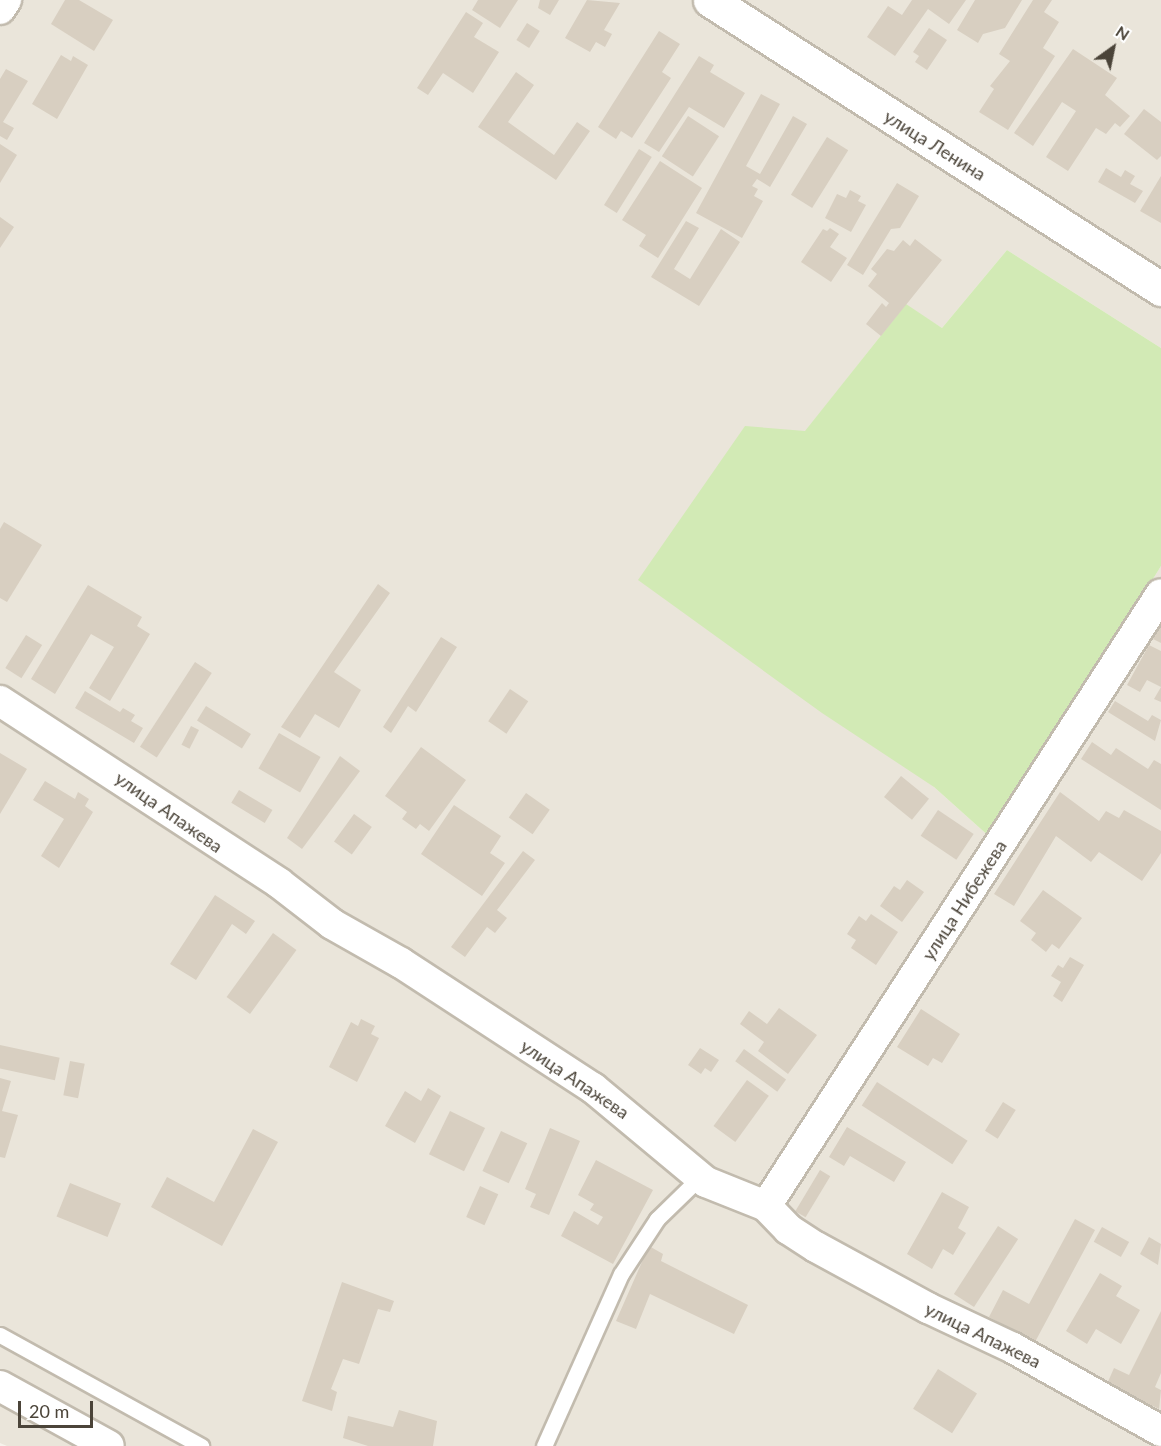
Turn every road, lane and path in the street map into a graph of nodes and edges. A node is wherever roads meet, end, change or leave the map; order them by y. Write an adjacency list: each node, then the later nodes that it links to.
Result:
1 (6, 0): 3 (street)
2 (710, 0): 4 (street, улица Ленина)
3 (0, 9)
4 (1161, 289)
5 (1161, 594): 8 (street, улица Нибежева)
6 (0, 701): 7 (street, улица Апажева)
7 (699, 1178): 8 (street, улица Апажева); 14 (lane)
8 (766, 1206): 11 (street, улица Апажева)
9 (0, 1335): 13 (lane)
10 (0, 1386): 12 (street)
11 (1161, 1431)
12 (109, 1446)
13 (201, 1446)
14 (544, 1446)

